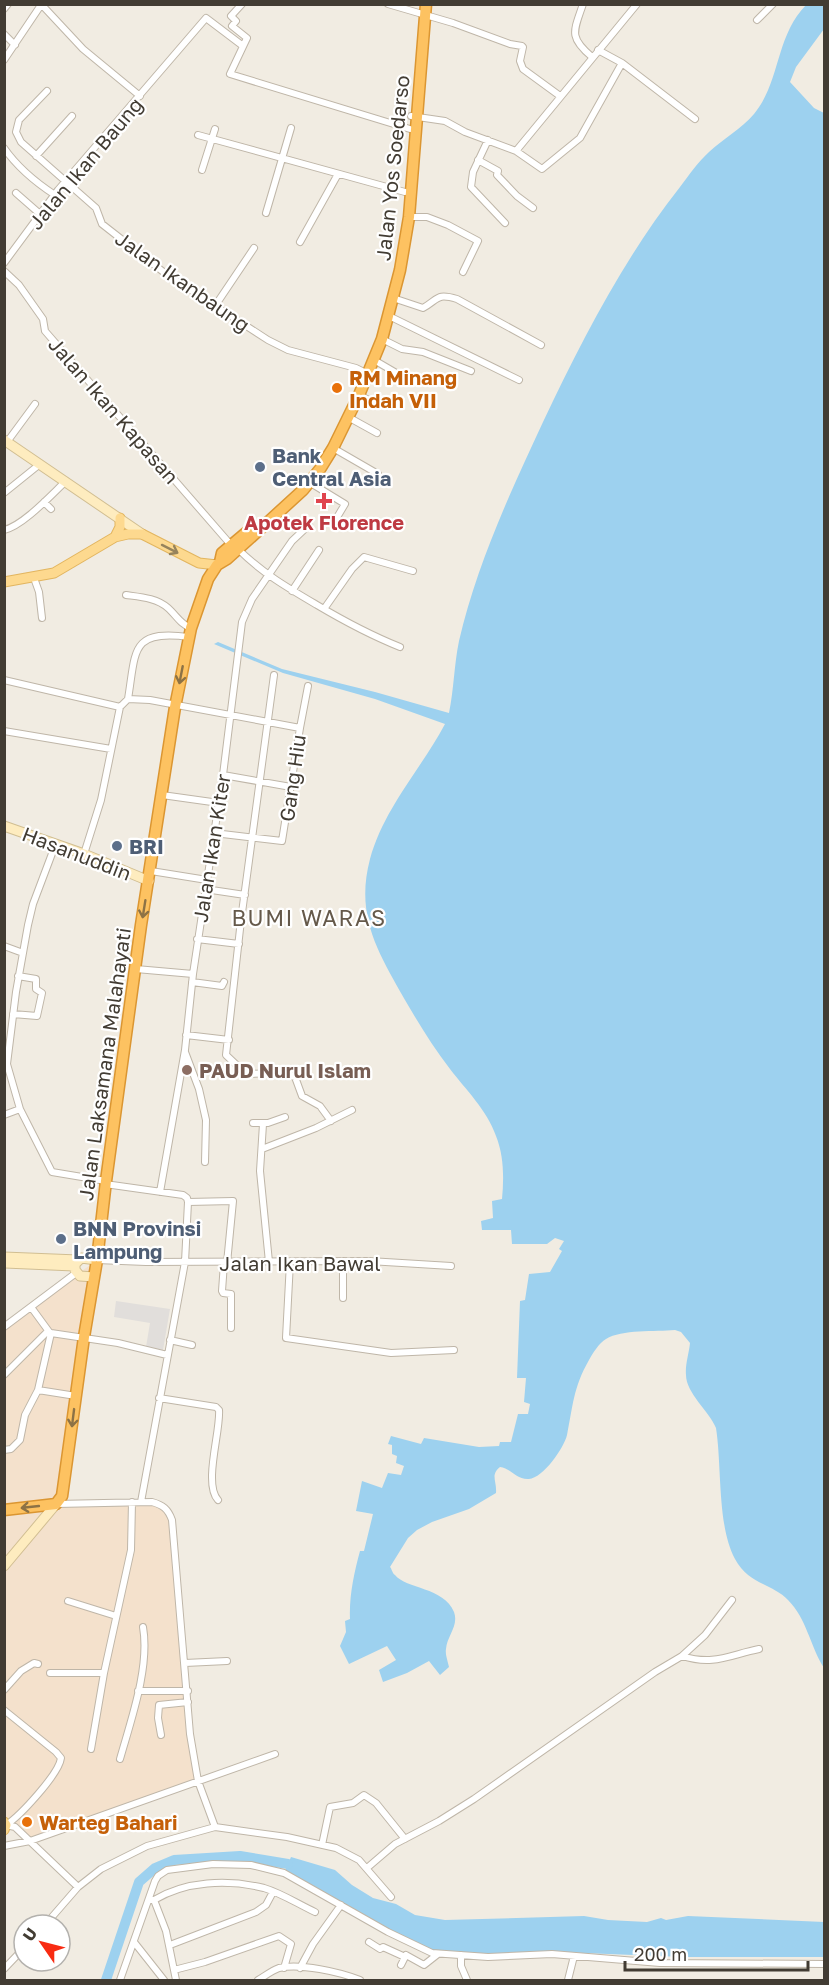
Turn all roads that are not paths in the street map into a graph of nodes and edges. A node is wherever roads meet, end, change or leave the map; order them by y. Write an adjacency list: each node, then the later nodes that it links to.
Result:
1 (8, 4): 8 (street)
2 (242, 4): 13 (street)
3 (387, 4): 9 (street)
4 (583, 4): 15 (street)
5 (637, 4): 14 (street)
6 (773, 4): 10 (street)
7 (41, 5): 12 (street); 19 (street)
8 (4, 9)
9 (422, 10): 20 (street); 22 (highway, Jalan Yos Soedarso)
10 (757, 20)
11 (4, 34): 12 (street)
12 (15, 45): 16 (street)
13 (243, 46): 19 (street, Jalan Ikan Baung); 26 (street)
14 (598, 50): 15 (street); 17 (street)
15 (592, 57): 20 (street)
16 (4, 60)
17 (622, 63): 23 (street); 31 (street)
18 (47, 91): 32 (street, Jalan Ikanbaung)
19 (140, 96): 38 (street, Jalan Ikan Baung)
20 (560, 96): 31 (street)
21 (72, 116): 32 (street)
22 (413, 116): 26 (highway, Jalan Yos Soedarso); 29 (street); 37 (highway, Jalan Yos Soedarso)
23 (695, 118)
24 (291, 128): 33 (street)
25 (215, 129): 28 (street)
26 (410, 129): 37 (highway, Jalan Yos Soedarso)
27 (198, 135): 28 (street)
28 (213, 139): 33 (street); 35 (street)
29 (488, 140): 31 (street); 34 (street)
30 (4, 148): 41 (street)
31 (516, 151)
32 (36, 156): 38 (street, Jalan Ikanbaung)
33 (282, 157): 36 (street); 43 (street)
34 (478, 160): 42 (street); 46 (street)
35 (202, 170)
36 (338, 174): 39 (street); 47 (street)
37 (409, 177): 39 (highway, Jalan Yos Soedarso); 45 (highway, Jalan Yos Soedarso)
38 (67, 181): 41 (street, Jalan Ikan Baung); 53 (street, Jalan Ikanbaung)
39 (405, 192): 59 (highway, Jalan Yos Soedarso)
40 (16, 193): 44 (street)
41 (55, 195): 44 (street, Jalan Ikan Baung)
42 (533, 208)
43 (266, 213)
44 (40, 214): 49 (street, Jalan Ikan Baung)
45 (409, 218): 51 (street); 52 (highway, Jalan Yos Soedarso)
46 (505, 223)
47 (300, 242)
48 (254, 248): 53 (street)
49 (4, 263)
50 (4, 271): 82 (street, Jalan Ikan Kapasan)
51 (463, 272)
52 (393, 298): 54 (highway, Jalan Yos Soedarso); 56 (street)
53 (215, 306): 59 (street, Jalan Ikanbaung)
54 (389, 316): 55 (highway, Jalan Yos Soedarso); 61 (street)
55 (382, 339): 57 (highway, Jalan Yos Soedarso); 58 (street)
56 (541, 345)
57 (374, 360): 59 (highway, Jalan Yos Soedarso); 60 (street)
58 (471, 371)
59 (366, 373): 62 (highway, Jalan Yos Soedarso); 82 (highway, Jalan Yos Soedarso)
60 (398, 374)
61 (519, 380)
62 (358, 395): 64 (street); 65 (highway, Jalan Yos Soedarso)
63 (35, 404): 67 (street)
64 (377, 404)
65 (348, 417): 66 (street); 68 (highway, Jalan Yos Soedarso)
66 (377, 433)
67 (6, 441): 69 (street)
68 (333, 448): 70 (street); 72 (highway, Jalan Yos Soedarso)
69 (40, 463): 71 (street); 73 (street)
70 (378, 474)
71 (66, 481): 74 (street); 76 (street)
72 (309, 482): 77 (street); 82 (highway, Jalan Yos Soedarso)
73 (4, 493)
74 (44, 502): 75 (street); 79 (street)
75 (51, 510)
76 (120, 518): 80 (street); 81 (main road)
77 (333, 524)
78 (309, 525): 87 (street, Jalan Ikan Kiter)
79 (4, 530)
80 (142, 534): 81 (main road); 84 (main road, one-way to 84)
81 (115, 537): 88 (main road)
82 (235, 547): 85 (highway, Jalan Yos Soedarso); 87 (street, Jalan Ikan Kapasan)
83 (319, 550): 91 (street)
84 (199, 563): 85 (main road); 89 (main road)
85 (218, 564): 89 (highway, Jalan Yos Soedarso)
86 (413, 571): 93 (street)
87 (269, 577): 91 (street, Jalan Ikan Kapasan); 103 (street, Jalan Ikan Kiter)
88 (34, 578): 90 (main road); 94 (street)
89 (208, 579): 95 (highway, Jalan Laksamana Malahayati)
90 (4, 582)
91 (292, 591): 93 (street, Jalan Ikan Kapasan)
92 (126, 595): 95 (street)
93 (324, 609): 96 (street, Jalan Ikan Kapasan)
94 (42, 618)
95 (190, 633): 100 (street); 101 (highway, Jalan Laksamana Malahayati, one-way to 101)
96 (400, 647)
97 (274, 675): 104 (street)
98 (4, 680): 102 (street)
99 (308, 686): 105 (street, Gang Hiu)
100 (128, 699): 101 (street); 102 (street)
101 (176, 704): 103 (street); 111 (highway, Jalan Laksamana Malahayati)
102 (120, 706): 107 (street)
103 (231, 714): 104 (street); 108 (street, Jalan Ikan Kiter)
104 (268, 723): 105 (street); 109 (street)
105 (300, 728): 110 (street, Gang Hiu)
106 (4, 730): 107 (street)
107 (111, 749): 117 (street)
108 (223, 775): 109 (street); 112 (street, Jalan Ikan Kiter)
109 (260, 781): 110 (street); 115 (street)
110 (291, 787): 115 (street, Gang Hiu)
111 (162, 795): 112 (street); 118 (highway, Jalan Laksamana Malahayati)
112 (219, 803): 114 (street, Jalan Ikan Kiter)
113 (4, 826): 116 (street, Hasanuddin)
114 (214, 833): 115 (street); 119 (street, Jalan Ikan Kiter)
115 (253, 838): 121 (street)
116 (56, 843): 117 (street, Hasanuddin); 125 (street)
117 (84, 854): 118 (street, Hasanuddin)
118 (150, 876): 119 (street); 126 (highway, Jalan Laksamana Malahayati, one-way to 126)
119 (207, 880): 120 (street, Jalan Ikan Kiter)
120 (205, 888): 121 (street); 122 (street, Jalan Ikan Kiter)
121 (245, 894): 123 (street)
122 (198, 939): 123 (street); 128 (street, Jalan Ikan Kiter)
123 (239, 944): 133 (street)
124 (4, 946): 125 (street)
125 (23, 952): 127 (street)
126 (136, 969): 128 (street); 145 (highway, Jalan Laksamana Malahayati)
127 (18, 976): 130 (street); 130 (street)
128 (192, 978): 129 (street); 132 (street, Jalan Ikan Kiter)
129 (224, 982)
130 (13, 1014): 131 (street)
131 (8, 1033): 135 (street)
132 (186, 1035): 133 (street); 134 (street, Jalan Ikan Kiter)
133 (229, 1040): 140 (street)
134 (185, 1050): 144 (street); 146 (street, Jalan Ikan Kiter)
135 (6, 1070): 136 (street)
136 (20, 1109): 138 (street); 145 (street)
137 (352, 1110): 140 (street)
138 (4, 1115)
139 (285, 1117): 142 (street)
140 (331, 1121): 143 (street)
141 (253, 1123): 142 (street)
142 (263, 1124): 143 (street)
143 (262, 1149): 151 (street)
144 (205, 1162)
145 (106, 1182): 146 (street); 149 (highway, Jalan Laksamana Malahayati)
146 (160, 1192): 147 (street)
147 (188, 1202): 150 (street); 155 (street)
148 (4, 1257): 156 (street, Jalan Ikan Bawal)
149 (97, 1260): 150 (street, Jalan Ikan Bawal); 156 (street, Jalan Ikan Bawal); 158 (highway, Jalan Laksamana Malahayati)
150 (185, 1262): 155 (street, Jalan Ikan Bawal); 165 (street)
151 (269, 1262): 152 (street, Jalan Ikan Bawal); 155 (street, Jalan Ikan Bawal)
152 (290, 1262): 153 (street, Jalan Ikan Bawal); 167 (street)
153 (343, 1262): 157 (street, Jalan Ikan Bawal); 159 (street)
154 (4, 1263): 156 (street, Jalan Ikan Bawal)
155 (226, 1263): 162 (street)
156 (76, 1266): 158 (street, Jalan Ikan Bawal); 160 (street)
157 (450, 1266)
158 (94, 1277): 164 (highway, Jalan Laksamana Malahayati)
159 (343, 1298)
160 (31, 1307): 161 (street); 163 (street)
161 (4, 1327)
162 (231, 1328)
163 (50, 1332): 164 (street); 169 (street); 170 (street)
164 (84, 1337): 168 (street); 171 (highway, Jalan Laksamana Malahayati)
165 (170, 1340): 166 (street); 168 (street)
166 (192, 1345)
167 (454, 1350)
168 (167, 1355): 172 (street)
169 (4, 1375)
170 (38, 1390): 171 (street); 173 (street)
171 (76, 1396): 177 (highway, Jalan Laksamana Malahayati, one-way to 177)
172 (159, 1398): 174 (street); 176 (street)
173 (4, 1450)
174 (218, 1500)
175 (132, 1502): 176 (street); 177 (street); 182 (street)
176 (141, 1502): 187 (street)
177 (56, 1504): 178 (highway, one-way to 178); 179 (street)
178 (4, 1510)
179 (4, 1566)
180 (732, 1600): 185 (street)
181 (68, 1601): 182 (street)
182 (116, 1616): 190 (street)
183 (143, 1627): 193 (street)
184 (759, 1649): 185 (street)
185 (682, 1656): 203 (street)
186 (227, 1661): 187 (street)
187 (185, 1663): 192 (street)
188 (38, 1664): 191 (street)
189 (50, 1673): 190 (street)
190 (104, 1673): 197 (street)
191 (4, 1690)
192 (188, 1690): 193 (street); 194 (street)
193 (138, 1691): 199 (street)
194 (188, 1702): 196 (street); 200 (street)
195 (4, 1710): 201 (street)
196 (161, 1735)
197 (91, 1749)
198 (275, 1754): 200 (street)
199 (120, 1759)
200 (198, 1781): 202 (street); 204 (street)
201 (5, 1826): 204 (street)
202 (215, 1827): 205 (street); 208 (street)
203 (405, 1839): 205 (street); 207 (street)
204 (30, 1841): 206 (street); 208 (street)
205 (322, 1845): 207 (street)
206 (4, 1846)
207 (368, 1868): 210 (street)
208 (78, 1887): 214 (street)
209 (273, 1892): 211 (street); 213 (street); 218 (street)
210 (391, 1897)
211 (151, 1900): 212 (street); 215 (street); 218 (street)
212 (341, 1905): 217 (street); 226 (street)
213 (315, 1912)
214 (55, 1913)
215 (134, 1942): 228 (street); 229 (street)
216 (369, 1942): 221 (street)
217 (411, 1943): 219 (street); 221 (street)
218 (170, 1945): 227 (street)
219 (438, 1954): 220 (street); 221 (street)
220 (461, 1955): 222 (street); 233 (street)
221 (406, 1956): 224 (street)
222 (574, 1956): 223 (street); 234 (street)
223 (825, 1964)
224 (401, 1965)
225 (284, 1968): 226 (street); 227 (street); 231 (street)
226 (300, 1968): 232 (street)
227 (174, 1970): 230 (street)
228 (120, 1980)
229 (164, 1980)
230 (176, 1980)
231 (258, 1980)
232 (360, 1980)
233 (467, 1980)
234 (568, 1980)

